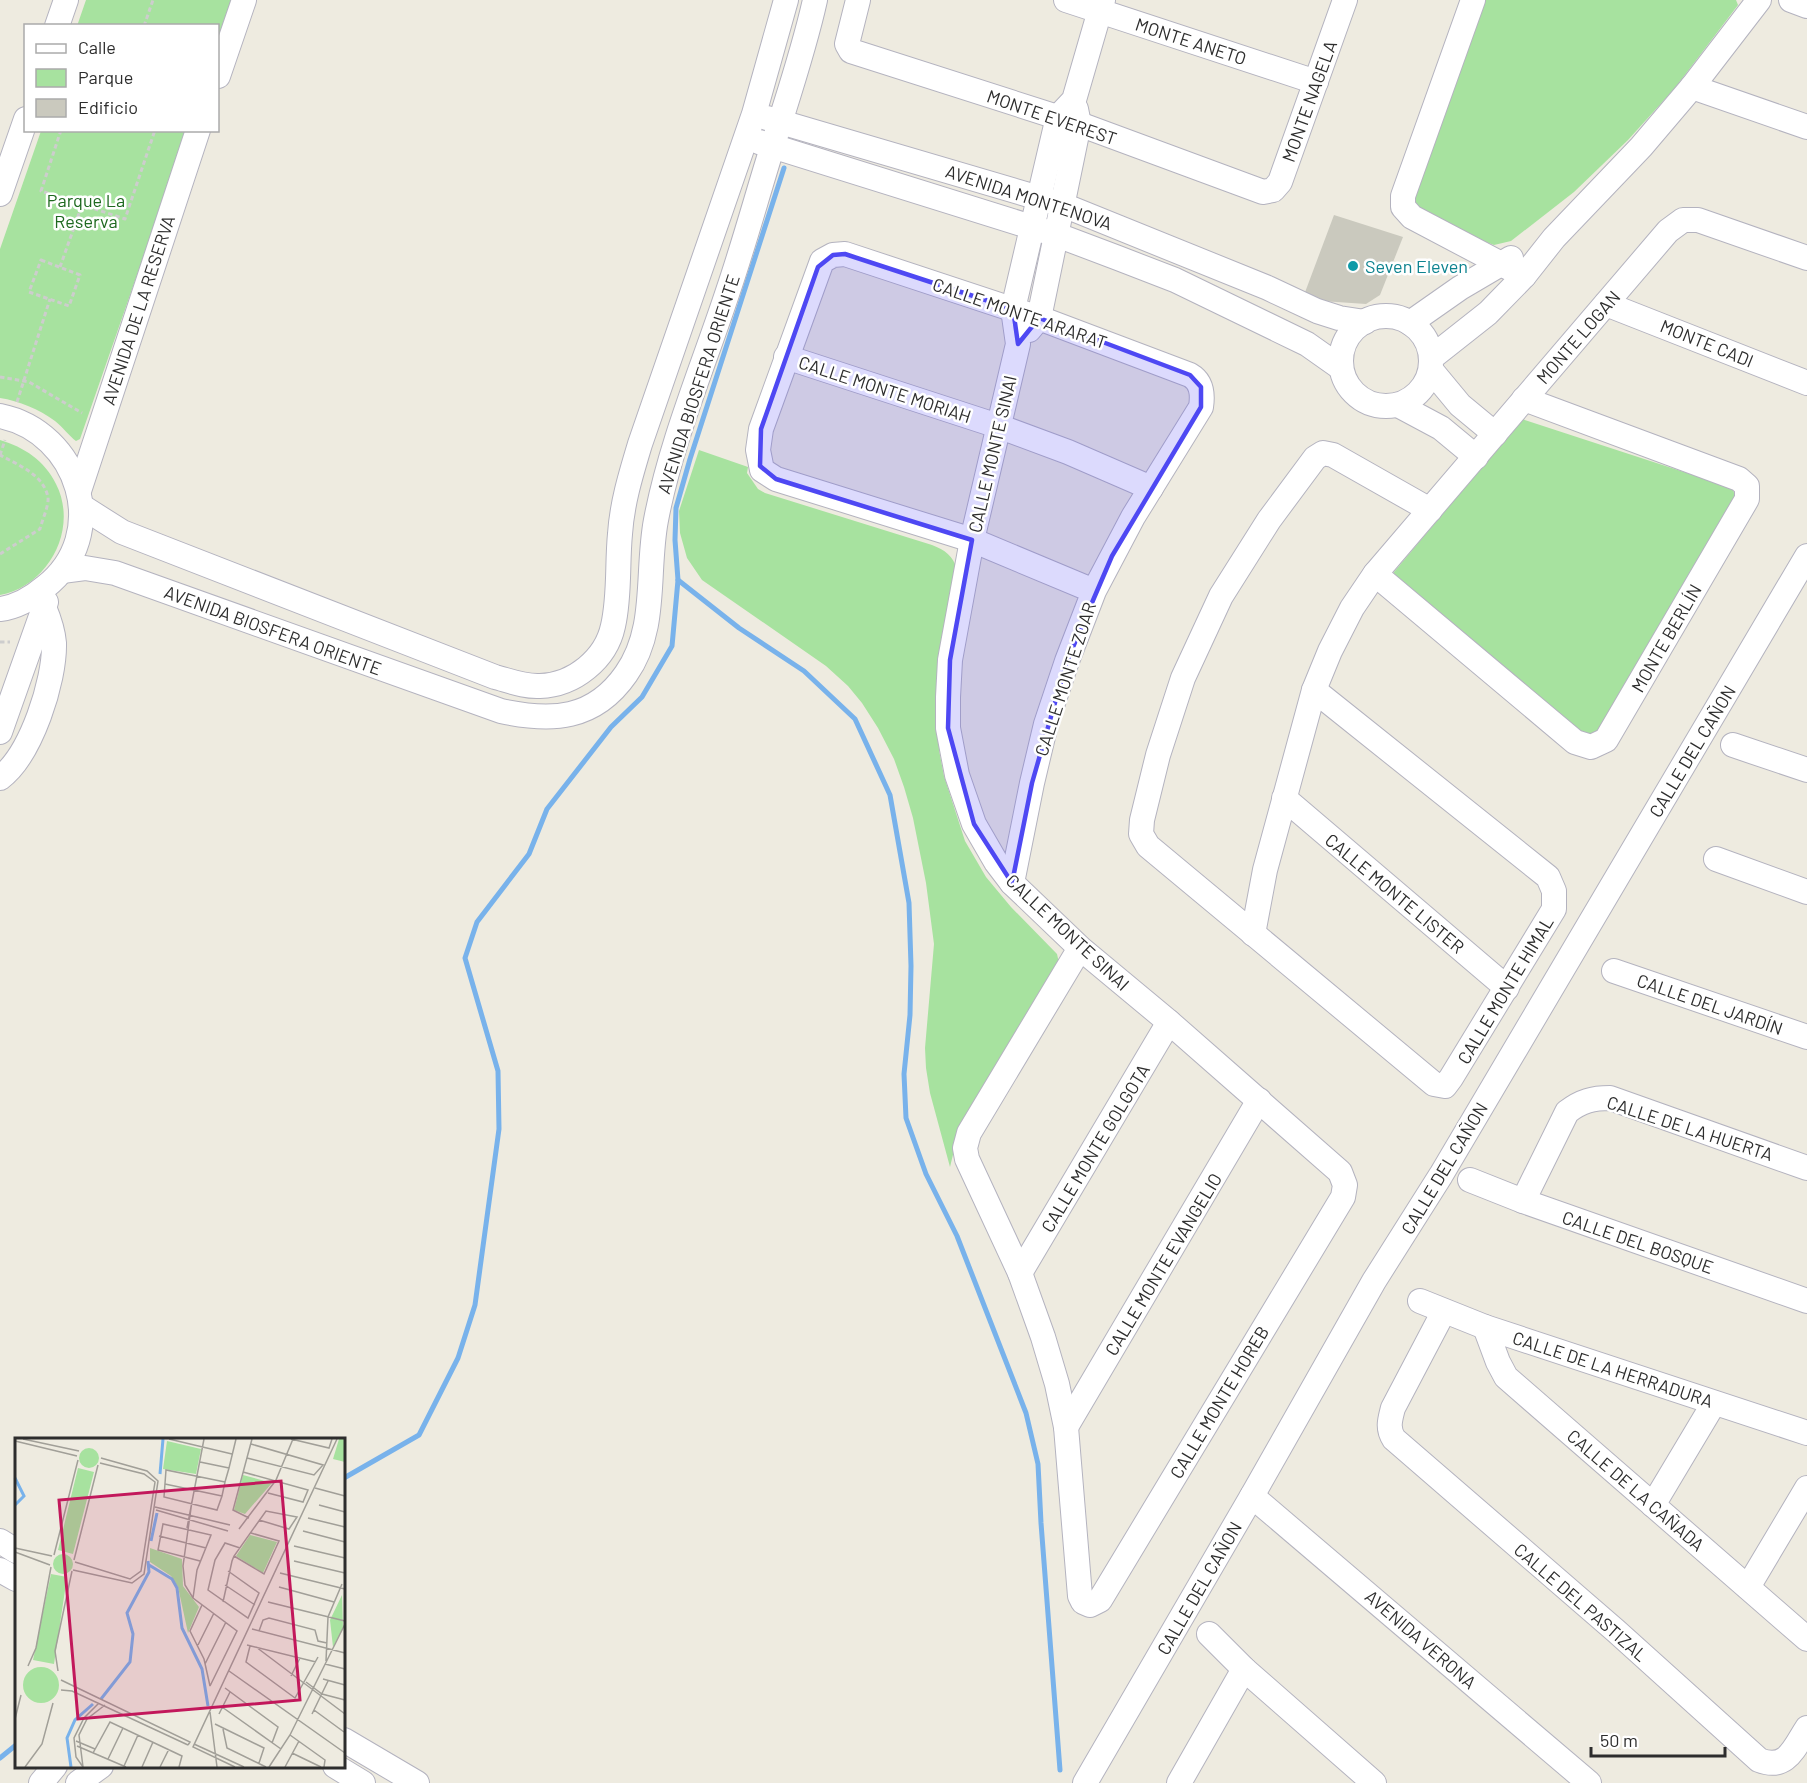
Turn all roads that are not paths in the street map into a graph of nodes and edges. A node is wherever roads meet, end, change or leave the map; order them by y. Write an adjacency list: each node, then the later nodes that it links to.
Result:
1 (66, 0): 13 (street)
2 (244, 0): 14 (street)
3 (786, 0): 17 (street, AVENIDA BIOSFERA ORIENTE)
4 (815, 0): 19 (street, AVENIDA BIOSFERA ORIENTE)
5 (858, 0): 18 (street, MONTE EVEREST)
6 (1066, 0): 11 (street, MONTE ANETO)
7 (1345, 0): 15 (street, MONTE NAGELA)
8 (1473, 0): 33 (street)
9 (1759, 0): 16 (street)
10 (1791, 0): 12 (street)
11 (1101, 5): 15 (street, MONTE ANETO); 18 (street)
12 (1807, 6)
13 (58, 24)
14 (219, 73)
15 (1316, 82): 25 (street, MONTE NAGELA)
16 (1692, 87): 21 (street); 31 (street)
17 (754, 114): 19 (street, AVENIDA MONTENOVA); 23 (street, AVENIDA BIOSFERA ORIENTE)
18 (1070, 114): 25 (street, MONTE EVEREST); 27 (street); 28 (street)
19 (780, 122): 24 (street, AVENIDA BIOSFERA ORIENTE); 27 (street, AVENIDA MONTENOVA)
20 (24, 125): 26 (street)
21 (1807, 128)
22 (197, 132): 53 (street, AVENIDA DE LA RESERVA)
23 (745, 137): 24 (street, AVENIDA MONTENOVA); 53 (street, AVENIDA BIOSFERA ORIENTE)
24 (772, 146): 29 (street, AVENIDA MONTENOVA); 58 (street, AVENIDA BIOSFERA ORIENTE)
25 (1263, 192)
26 (0, 194)
27 (1039, 198): 28 (street, AVENIDA MONTENOVA); 29 (street)
28 (1063, 205): 30 (street); 38 (street, AVENIDA MONTENOVA)
29 (1032, 227): 30 (street, AVENIDA MONTENOVA); 36 (street)
30 (1057, 235): 37 (street); 43 (street, AVENIDA MONTENOVA)
31 (1554, 238): 33 (street); 34 (street)
32 (1807, 258): 35 (street, MONTE LOGAN)
33 (1500, 262): 34 (street); 39 (street)
34 (1524, 276): 42 (street)
35 (1606, 304): 44 (street, MONTE CADI); 46 (street, MONTE LOGAN)
36 (1013, 309): 37 (street, CALLE MONTE ARARAT); 40 (street); 41 (street, CALLE MONTE ARARAT)
37 (1039, 318): 40 (street); 45 (street, CALLE MONTE ARARAT)
38 (1365, 322): 39 (street); 43 (street)
39 (1410, 323): 42 (street)
40 (1018, 344): 49 (street, CALLE MONTE SINAI)
41 (786, 357): 49 (street, CALLE MONTE MORIAH); 55 (street)
42 (1431, 364): 47 (street); 50 (street)
43 (1341, 368): 47 (street)
44 (1807, 383)
45 (1202, 393): 52 (street, CALLE MONTE ZOAR)
46 (1524, 399): 50 (street, MONTE LOGAN); 57 (street, MONTE BERLÍN)
47 (1398, 405): 51 (street)
48 (7, 417): 53 (street, AVENIDA DE LA RESERVA)
49 (998, 426): 52 (street, CALLE MONTE MORIAH); 55 (street, CALLE MONTE SINAI)
50 (1496, 434): 51 (street, MONTE LOGAN)
51 (1476, 457): 54 (street, MONTE LOGAN)
52 (1150, 488): 59 (street, CALLE MONTE ZOAR)
53 (80, 498): 58 (street, AVENIDA DE LA RESERVA)
54 (1430, 510): 57 (street, MONTE LOGAN); 71 (street)
55 (972, 540): 59 (street); 69 (street, CALLE MONTE SINAI)
56 (1807, 556): 91 (street, CALLE DEL CAÑON)
57 (1375, 574): 62 (street, MONTE LOGAN)
58 (58, 576): 60 (street, AVENIDA DE LA RESERVA); 61 (street, AVENIDA DE LA RESERVA)
59 (1094, 591): 69 (street, CALLE MONTE ZOAR)
60 (44, 607): 63 (street, AVENIDA DE LA RESERVA); 66 (street)
61 (0, 609)
62 (1314, 690): 67 (street, MONTE LOGAN); 74 (street, CALLE MONTE HIMAL)
63 (0, 732)
64 (1733, 745): 65 (street)
65 (1807, 770)
66 (0, 778)
67 (1284, 798): 71 (street, MONTE LOGAN); 74 (street, CALLE MONTE LISTER)
68 (1716, 859): 70 (street)
69 (1012, 884): 72 (street, CALLE MONTE SINAI)
70 (1807, 892)
71 (1253, 933): 74 (street, CALLE MONTE HIMAL)
72 (1080, 948): 75 (street, CALLE MONTE SINAI); 82 (street)
73 (1614, 971): 76 (street, CALLE DEL JARDÍN)
74 (1507, 988)
75 (1169, 1022): 77 (street, CALLE MONTE SINAI); 82 (street, CALLE MONTE GOLGOTA)
76 (1807, 1037)
77 (1260, 1100): 80 (street, CALLE MONTE SINAI); 88 (street, CALLE MONTE EVANGELIO)
78 (1807, 1168): 81 (street, CALLE DE LA HUERTA)
79 (1470, 1180): 81 (street, CALLE DEL BOSQUE)
80 (1345, 1191): 88 (street, CALLE MONTE HOREB)
81 (1522, 1201): 84 (street, CALLE DEL BOSQUE)
82 (1020, 1273): 88 (street)
83 (1420, 1301): 85 (street, CALLE DE LA HERRADURA)
84 (1807, 1301)
85 (1444, 1311): 86 (street, CALLE DE LA HERRADURA); 101 (street, CALLE DEL PASTIZAL)
86 (1485, 1327): 87 (street, CALLE DE LA HERRADURA); 92 (street, CALLE DE LA CAÑADA)
87 (1714, 1403): 89 (street, CALLE DE LA HERRADURA); 92 (street)
88 (1066, 1427)
89 (1807, 1433)
90 (1807, 1488): 97 (street)
91 (1252, 1496): 110 (street, CALLE DEL CAÑON); 113 (street, AVENIDA VERONA)
92 (1653, 1505): 97 (street, CALLE DE LA CAÑADA)
93 (0, 1541): 94 (street)
94 (15, 1550)
95 (0, 1569): 96 (street)
96 (15, 1578)
97 (1748, 1587): 99 (street, CALLE DE LA CAÑADA)
98 (1209, 1635): 100 (street)
99 (1807, 1639)
100 (1244, 1669): 111 (street); 112 (street)
101 (1807, 1728)
102 (345, 1741): 109 (street)
103 (54, 1768): 106 (street)
104 (100, 1768): 107 (street)
105 (337, 1768): 108 (street)
106 (42, 1783)
107 (78, 1783)
108 (363, 1783)
109 (417, 1783)
110 (1085, 1783)
111 (1179, 1783)
112 (1374, 1783)
113 (1589, 1783)

